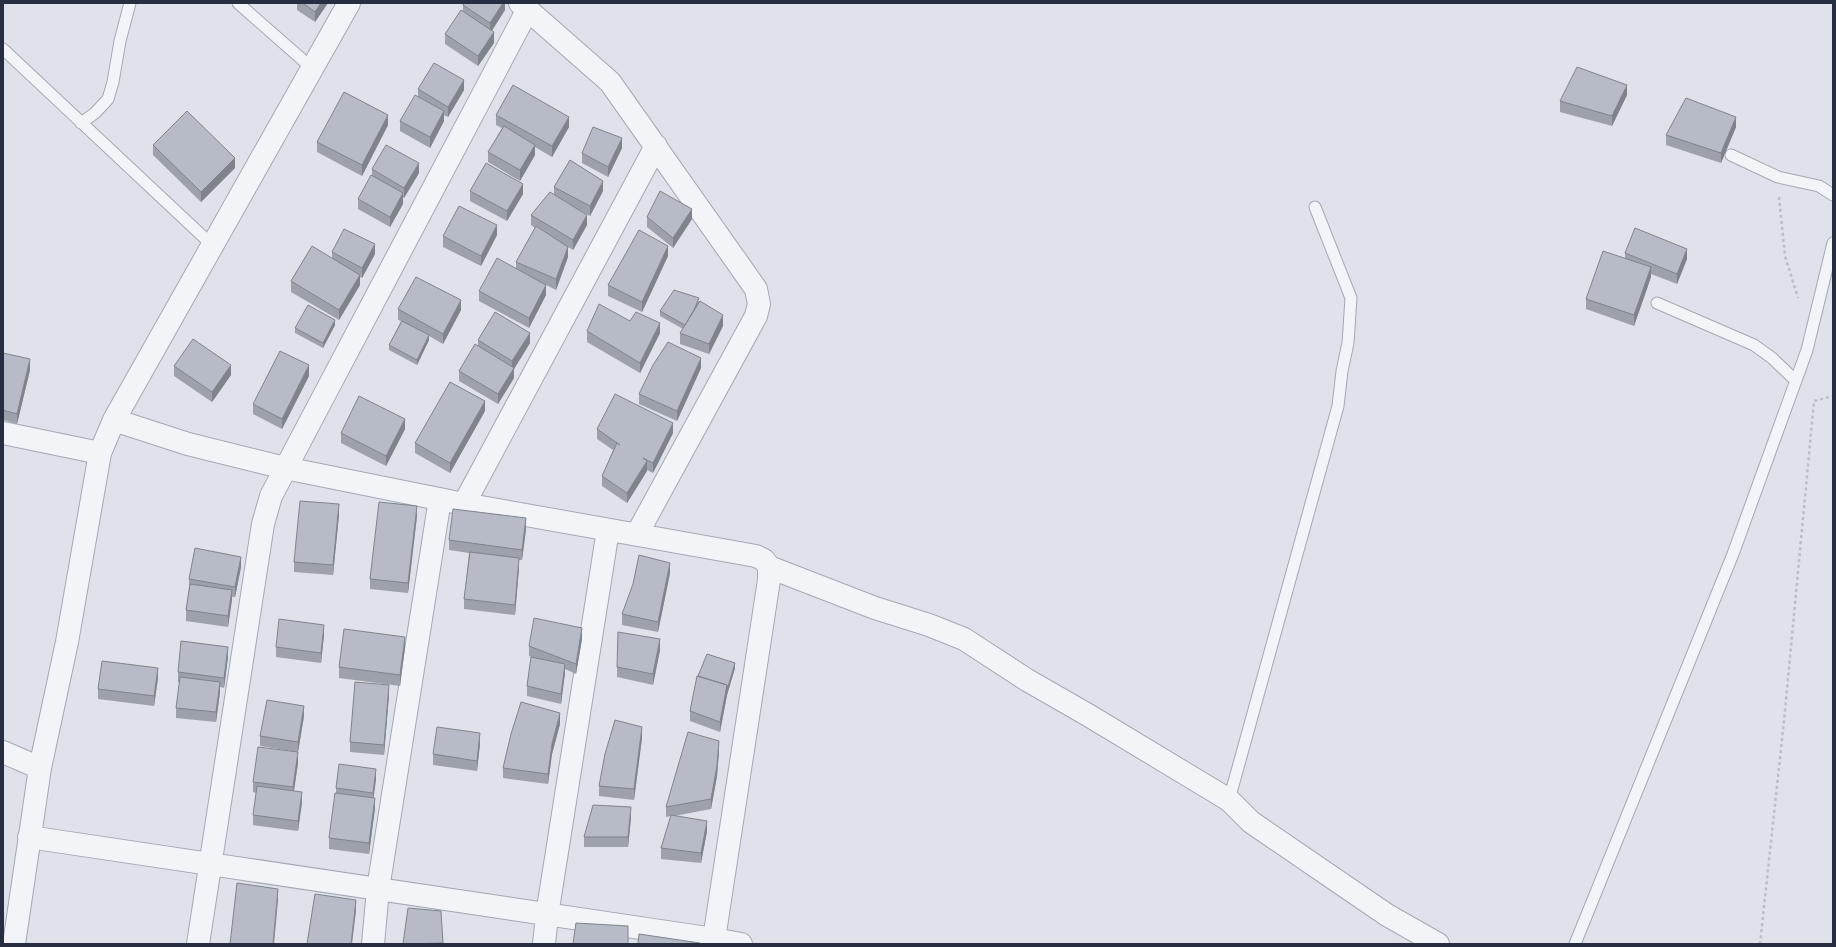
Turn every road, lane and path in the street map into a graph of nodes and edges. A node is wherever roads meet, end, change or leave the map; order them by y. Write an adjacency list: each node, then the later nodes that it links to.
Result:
1 (130, 3): 7 (lane)
2 (238, 3): 6 (lane)
3 (349, 3): 6 (street)
4 (524, 6): 8 (street); 24 (street)
5 (3, 49): 7 (lane)
6 (313, 69): 14 (street)
7 (81, 123): 14 (lane)
8 (656, 146): 26 (street); 28 (street)
9 (1731, 155): 10 (lane)
10 (1778, 177): 11 (lane); 15 (path)
11 (1833, 195)
12 (1315, 207): 32 (lane)
13 (1833, 243): 17 (lane)
14 (212, 245): 21 (street)
15 (1798, 299)
16 (1657, 304): 17 (lane)
17 (1796, 381): 44 (lane)
18 (1813, 394): 20 (path)
19 (1833, 396): 20 (path)
20 (1814, 401): 45 (path)
21 (114, 420): 23 (street); 24 (street)
22 (4, 439): 23 (street)
23 (100, 453): 31 (street)
24 (284, 468): 25 (street); 34 (street)
25 (440, 499): 26 (street); 35 (street)
26 (464, 504): 27 (street)
27 (608, 530): 28 (street); 36 (street)
28 (637, 534): 29 (street)
29 (769, 567): 32 (street); 38 (street)
30 (3, 752): 31 (street)
31 (40, 768): 33 (street)
32 (1229, 800): 43 (street)
33 (29, 837): 34 (street); 37 (street)
34 (209, 864): 35 (street); 39 (street)
35 (378, 889): 36 (street); 40 (street)
36 (547, 915): 38 (street); 41 (street)
37 (12, 929)
38 (714, 942): 42 (street)
39 (198, 944)
40 (373, 944)
41 (544, 944)
42 (741, 944)
43 (1438, 944)
44 (1575, 944)
45 (1760, 944)

